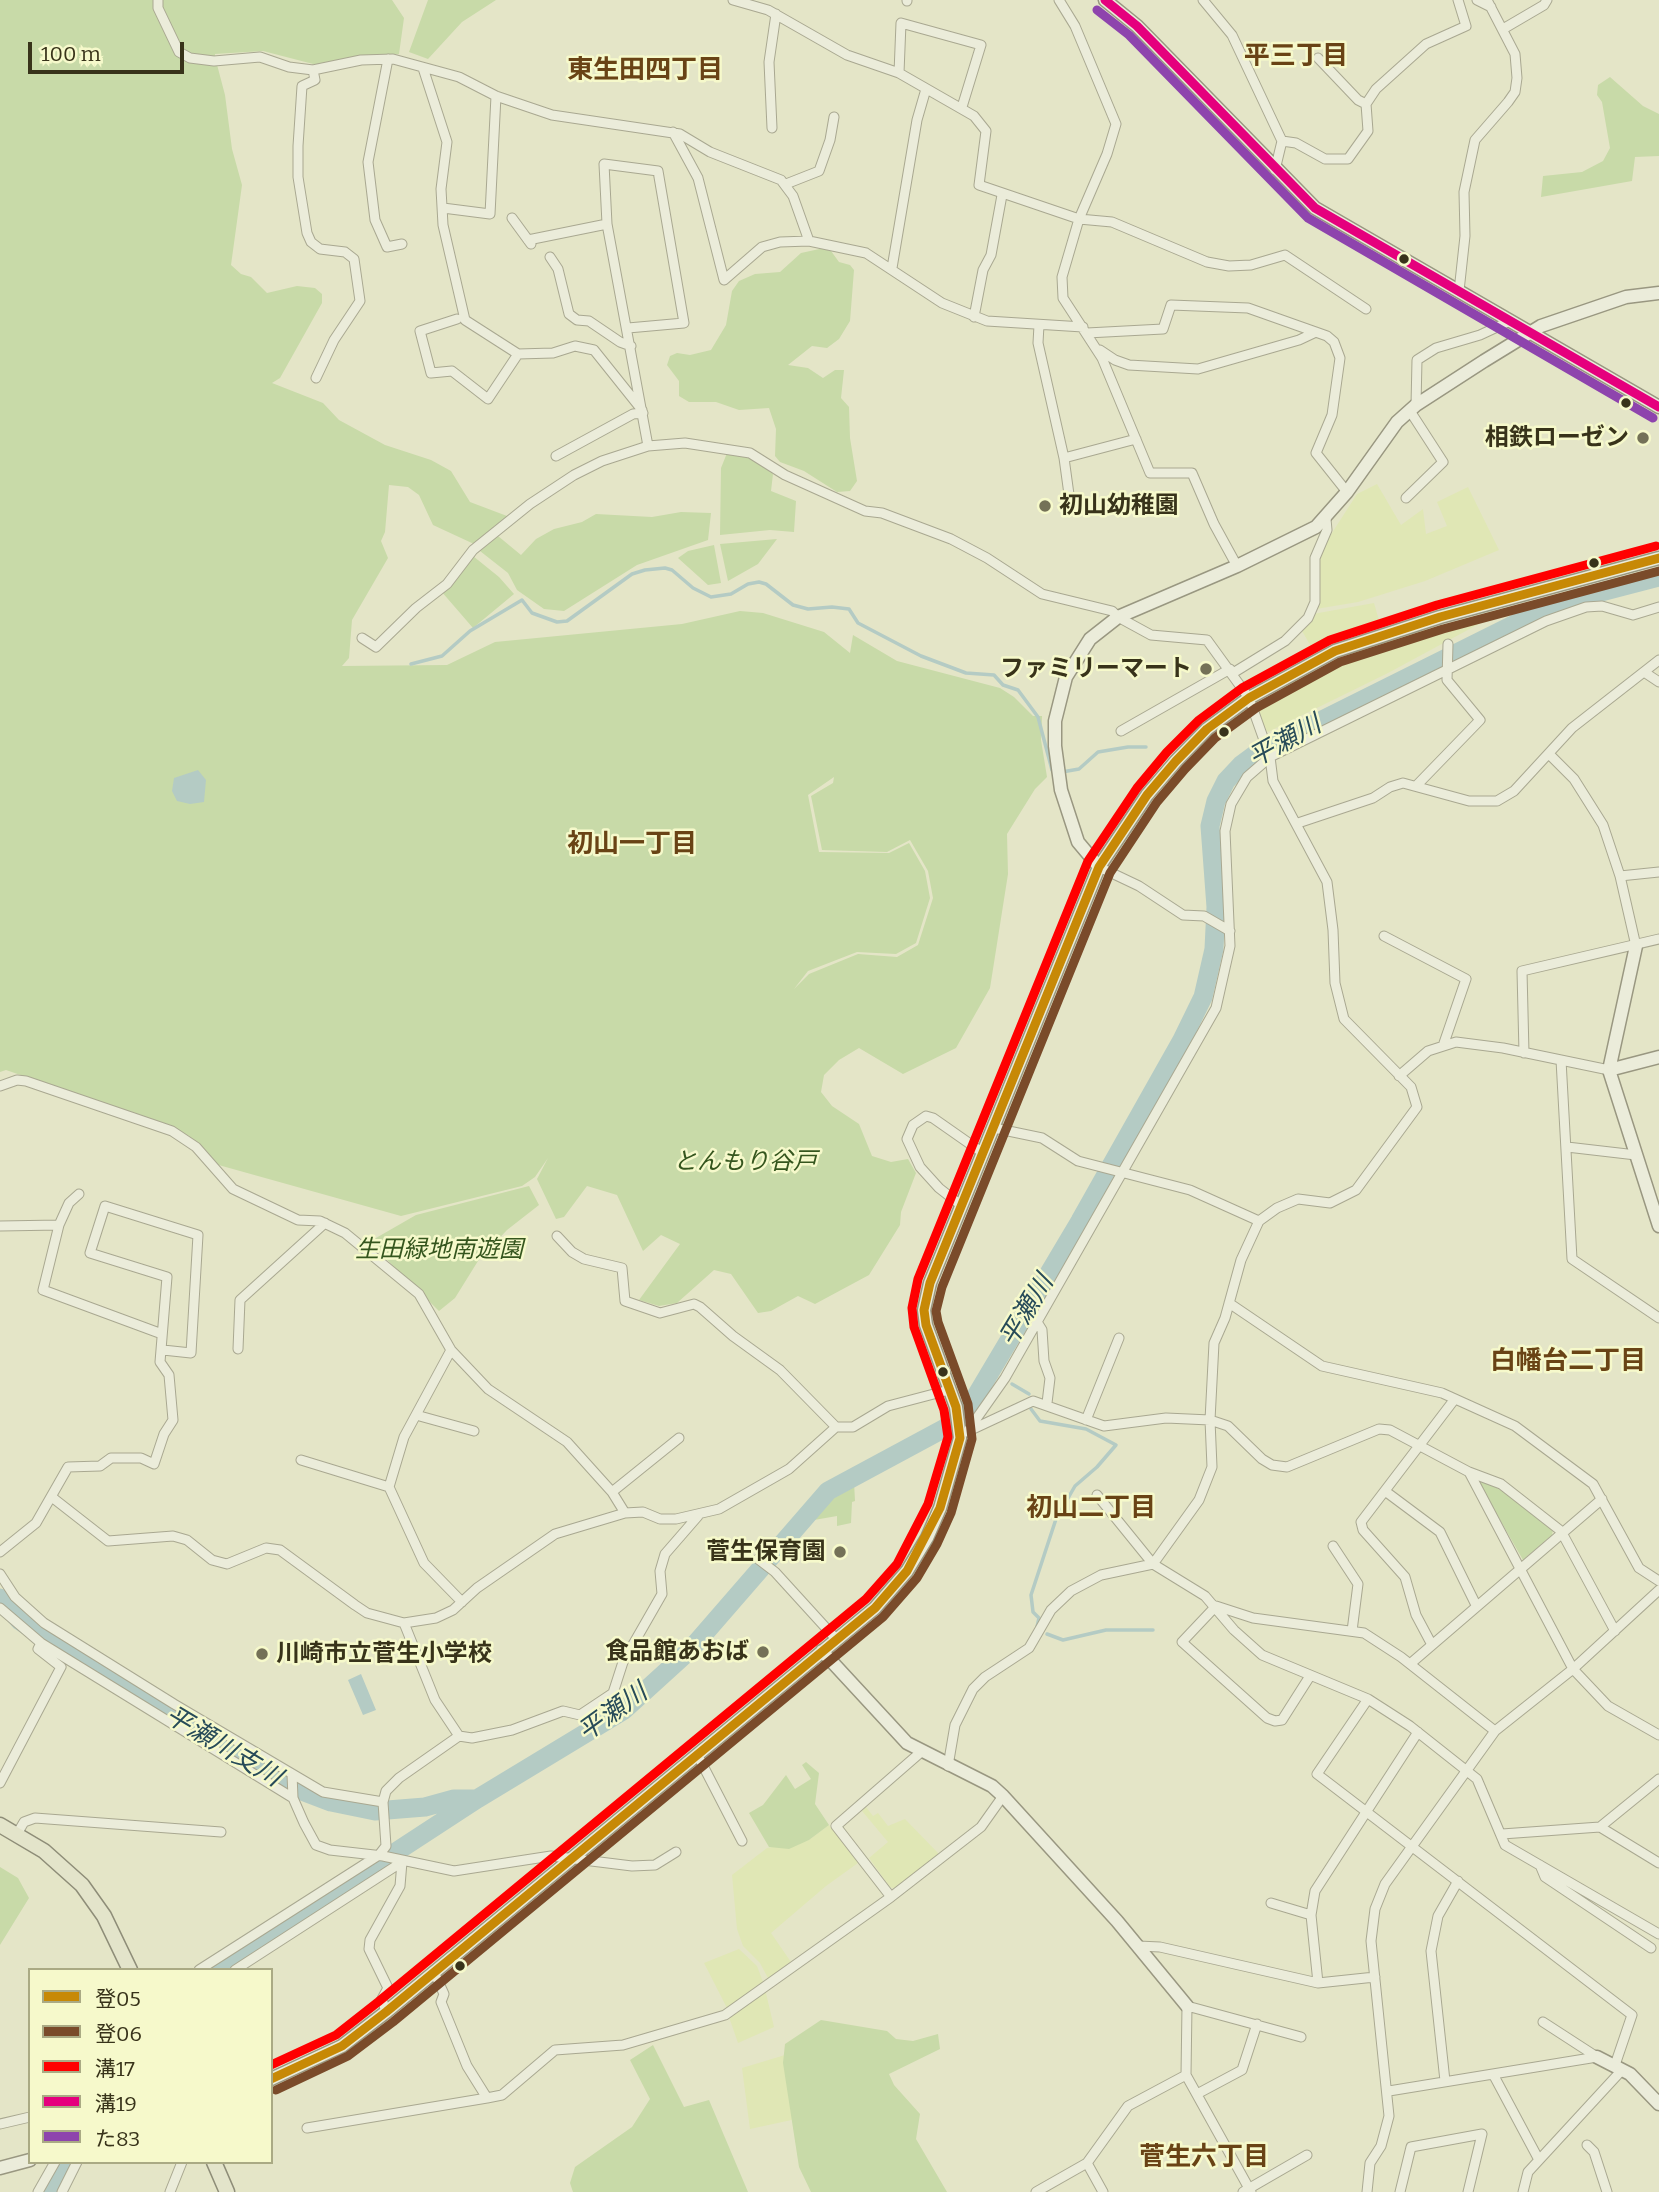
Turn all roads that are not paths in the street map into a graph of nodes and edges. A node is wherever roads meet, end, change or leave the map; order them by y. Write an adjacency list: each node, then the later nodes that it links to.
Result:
1 (158, 0): 15 (street)
2 (733, 0): 10 (street)
3 (1059, 0): 30 (street)
4 (1105, 0): 25 (street)
5 (1203, 0): 24 (street)
6 (1458, 0): 19 (street)
7 (1476, 0): 9 (street)
8 (1547, 0): 11 (street)
9 (1489, 4): 11 (street)
10 (776, 14): 16 (street); 22 (street)
11 (1503, 29): 36 (street)
12 (1318, 58): 19 (street)
13 (388, 59): 14 (street); 15 (street); 33 (street)
14 (423, 68): 18 (street); 28 (street)
15 (313, 69): 50 (street)
16 (899, 73): 17 (street); 20 (street)
17 (926, 89): 20 (street); 35 (street)
18 (496, 96): 23 (street); 28 (street)
19 (1366, 104): 24 (street)
20 (962, 107): 27 (street)
21 (834, 117): 26 (street)
22 (772, 128)
23 (673, 132): 26 (street); 32 (street)
24 (1282, 141): 25 (street)
25 (1275, 170): 36 (street)
26 (786, 184): 32 (street)
27 (1002, 195): 30 (street); 39 (street)
28 (443, 208): 49 (street)
29 (512, 218): 31 (street)
30 (1079, 219): 38 (street); 44 (street)
31 (607, 224): 43 (street); 43 (street)
32 (809, 242): 35 (street)
33 (402, 244)
34 (550, 257): 47 (street)
35 (892, 268): 39 (street)
36 (1459, 290): 41 (street)
37 (1659, 293): 46 (street)
38 (1366, 309)
39 (974, 317): 42 (street)
40 (457, 318): 49 (street)
41 (1510, 321): 46 (street); 52 (street)
42 (1039, 325): 44 (street); 57 (street)
43 (628, 328): 47 (street)
44 (1085, 330): 45 (street); 48 (street)
45 (1316, 332): 48 (street); 58 (street)
46 (1531, 334): 51 (street); 52 (street)
47 (631, 346): 53 (street)
48 (1096, 346): 54 (street)
49 (518, 354): 53 (street)
50 (316, 377)
51 (1659, 407)
52 (1413, 408): 58 (street); 59 (street)
53 (642, 412): 55 (street); 56 (street)
54 (1136, 439): 57 (street); 63 (street)
55 (648, 446): 65 (street); 66 (street)
56 (556, 456)
57 (1064, 458): 60 (street)
58 (1346, 492): 61 (street)
59 (1406, 498)
60 (1071, 509)
61 (1326, 519): 63 (street); 70 (street)
62 (1659, 558): 73 (street)
63 (1237, 566): 65 (street)
64 (1659, 607): 69 (street)
65 (1118, 617): 70 (street); 79 (street)
66 (362, 638)
67 (1448, 646): 69 (street)
68 (1659, 660): 71 (street)
69 (1447, 668): 76 (street); 77 (street)
70 (1232, 671): 73 (street); 74 (street)
71 (1644, 672): 72 (street); 75 (street)
72 (1659, 682)
73 (1249, 698): 76 (street); 79 (street)
74 (1121, 732)
75 (1549, 754): 77 (street); 81 (street)
76 (1270, 757): 78 (street); 82 (street)
77 (1417, 785): 78 (street)
78 (1298, 823): 91 (street)
79 (1099, 867): 82 (street); 93 (street)
80 (1659, 872): 81 (street)
81 (1620, 876): 85 (street)
82 (1230, 930): 97 (street)
83 (1384, 936): 86 (street)
84 (1659, 939): 85 (street)
85 (1636, 946): 87 (street); 90 (street)
86 (1444, 1043): 87 (street); 91 (street)
87 (1524, 1053): 89 (street)
88 (1659, 1057): 90 (street)
89 (1561, 1060): 90 (street); 94 (street)
90 (1609, 1070): 96 (street)
91 (1399, 1076): 100 (street)
92 (0, 1086): 101 (street)
93 (994, 1128): 95 (street); 97 (street)
94 (1567, 1147): 96 (street); 107 (street)
95 (983, 1153): 99 (street); 99 (street)
96 (1636, 1155): 104 (street)
97 (1120, 1170): 100 (street); 108 (street)
98 (79, 1194): 102 (street)
99 (962, 1206): 114 (street)
100 (1259, 1221): 106 (street)
101 (325, 1223): 111 (street); 113 (street)
102 (59, 1225): 103 (street); 109 (street)
103 (0, 1226)
104 (1659, 1226)
105 (557, 1236): 121 (street)
106 (1229, 1303): 115 (street); 119 (street)
107 (1659, 1318)
108 (1037, 1322): 116 (street); 123 (street)
109 (162, 1334): 112 (street); 112 (street)
110 (1119, 1338): 118 (street)
111 (238, 1349)
112 (163, 1350): 133 (street)
113 (452, 1350): 117 (street); 131 (street)
114 (949, 1390): 121 (street); 123 (street)
115 (1454, 1400): 126 (street); 134 (street)
116 (1047, 1403): 118 (street); 123 (street)
117 (416, 1415): 120 (street); 129 (street)
118 (1086, 1420): 119 (street)
119 (1210, 1420): 126 (street); 141 (street)
120 (448, 1424): 122 (street); 124 (street)
121 (836, 1427): 136 (street)
122 (474, 1431)
123 (962, 1433): 153 (street)
124 (445, 1435)
125 (679, 1438): 131 (street)
126 (1420, 1445): 128 (street); 130 (street)
127 (301, 1460): 129 (street)
128 (1469, 1472): 137 (street); 142 (street)
129 (389, 1487): 146 (street)
130 (1385, 1491): 147 (street); 155 (street)
131 (611, 1492): 135 (street)
132 (1097, 1495): 141 (street)
133 (53, 1498): 139 (street); 150 (street)
134 (1602, 1499): 137 (street); 144 (street)
135 (625, 1513): 136 (street); 146 (street)
136 (698, 1516): 164 (street)
137 (1561, 1531): 142 (street); 152 (street)
138 (1333, 1546): 151 (street)
139 (0, 1552)
140 (759, 1560): 153 (street)
141 (1153, 1564): 148 (street); 167 (street)
142 (1519, 1569): 147 (street); 158 (street)
143 (0, 1574): 169 (street)
144 (1659, 1581)
145 (1659, 1590): 152 (street)
146 (462, 1602): 150 (street)
147 (1476, 1605): 155 (street)
148 (1216, 1606): 151 (street); 159 (street); 159 (street)
149 (0, 1608): 154 (street)
150 (404, 1623): 164 (street)
151 (1352, 1631): 157 (street)
152 (1615, 1631): 158 (street)
153 (836, 1639): 156 (street)
154 (41, 1643): 171 (street); 173 (street)
155 (1432, 1645): 157 (street)
156 (822, 1651): 165 (street); 166 (street)
157 (1410, 1664): 161 (street)
158 (1573, 1669): 161 (street); 163 (street)
159 (1310, 1676): 160 (street)
160 (1368, 1699): 162 (street); 175 (street)
161 (1495, 1731): 168 (street)
162 (1418, 1732): 168 (street); 175 (street)
163 (1659, 1735)
164 (458, 1736): 174 (street)
165 (921, 1752): 167 (street); 190 (street)
166 (697, 1754): 181 (street); 185 (street)
167 (948, 1766): 172 (street)
168 (1468, 1769): 180 (street); 182 (street)
169 (292, 1773): 173 (street); 174 (street)
170 (1659, 1779): 177 (street)
171 (0, 1783)
172 (1003, 1796): 190 (street); 195 (street)
173 (293, 1798): 184 (street)
174 (383, 1802): 184 (street)
175 (1366, 1809): 182 (street); 192 (street)
176 (0, 1825): 179 (main road)
177 (1600, 1827): 180 (street); 187 (street)
178 (221, 1832): 179 (street)
179 (17, 1834): 198 (main road)
180 (1502, 1834): 188 (street)
181 (742, 1841)
182 (1414, 1846): 189 (street); 202 (street)
183 (676, 1852): 185 (street)
184 (381, 1856): 186 (street); 194 (street)
185 (570, 1858): 186 (street); 201 (street)
186 (400, 1862): 197 (street); 205 (street)
187 (1659, 1863)
188 (1540, 1865): 193 (street); 196 (street)
189 (1458, 1881): 210 (street); 214 (street)
190 (891, 1897): 217 (street)
191 (1270, 1903): 192 (street)
192 (1311, 1915): 203 (street)
193 (1659, 1934)
194 (252, 1936): 197 (street); 199 (street)
195 (1138, 1946): 203 (street); 204 (street)
196 (1651, 1948)
197 (261, 1953): 200 (street)
198 (129, 1968)
199 (202, 1968)
200 (238, 1968)
201 (434, 1972): 205 (street); 217 (street)
202 (1376, 1977): 203 (street); 215 (street)
203 (1318, 1983)
204 (1187, 2006): 207 (street); 212 (street)
205 (386, 2012): 213 (street)
206 (1543, 2022): 209 (street)
207 (1257, 2024): 208 (street); 216 (street)
208 (1301, 2037)
209 (1597, 2057): 210 (street); 211 (street)
210 (1619, 2067): 218 (street); 224 (street)
211 (1493, 2074): 214 (street); 224 (street)
212 (1186, 2075): 216 (street); 226 (street)
213 (273, 2078)
214 (1444, 2081): 215 (street)
215 (1389, 2091): 233 (street)
216 (1197, 2094): 232 (street)
217 (487, 2098): 221 (street)
218 (1659, 2104)
219 (28, 2117): 220 (street)
220 (0, 2124)
221 (307, 2128)
222 (1587, 2145): 243 (street)
223 (1307, 2155): 232 (street)
224 (1539, 2160): 242 (street)
225 (28, 2161): 231 (street)
226 (1087, 2163): 238 (street); 239 (street)
227 (54, 2164): 234 (street)
228 (76, 2164): 235 (street)
229 (181, 2164): 236 (street)
230 (215, 2164): 237 (main road)
231 (0, 2168)
232 (1248, 2191)
233 (1364, 2191)
234 (38, 2192)
235 (62, 2192)
236 (170, 2192)
237 (227, 2192)
238 (1036, 2192)
239 (1103, 2192)
240 (1400, 2192): 241 (street)
241 (1468, 2192)
242 (1522, 2192)
243 (1607, 2192)

